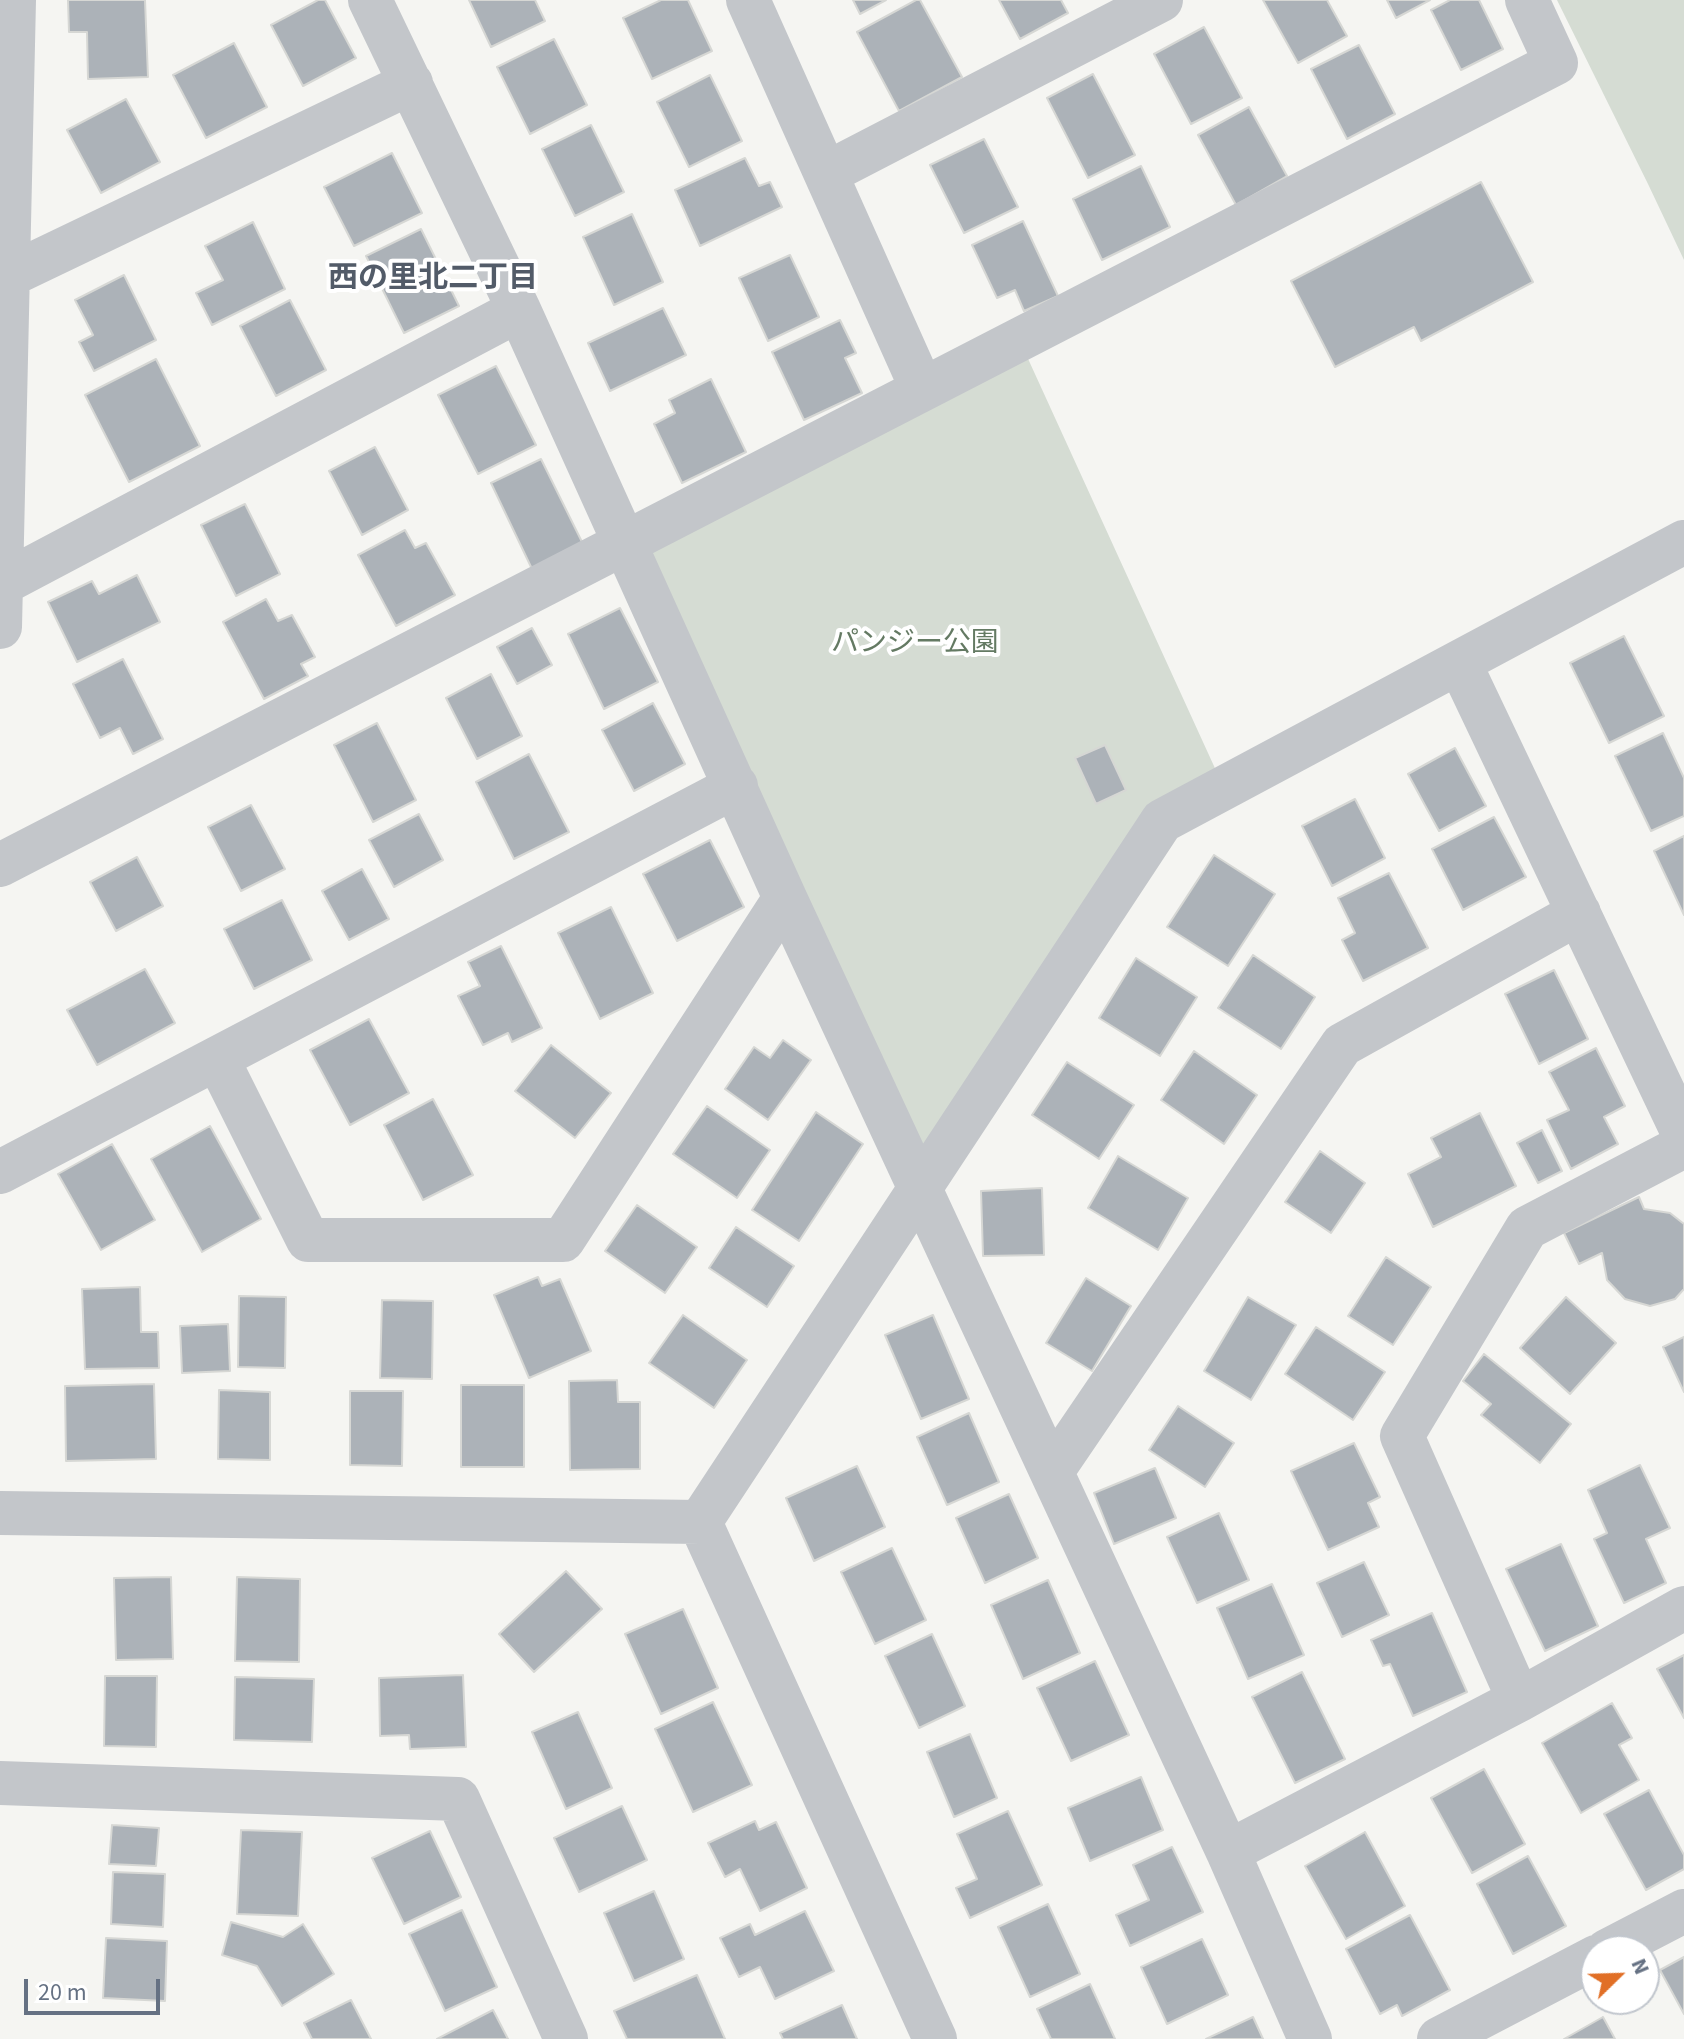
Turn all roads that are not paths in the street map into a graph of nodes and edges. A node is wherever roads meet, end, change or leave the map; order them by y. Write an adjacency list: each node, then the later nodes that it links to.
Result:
1 (14, 0): 8 (street)
2 (370, 0): 6 (street)
3 (748, 0): 7 (street)
4 (1161, 0): 7 (street)
5 (1527, 0): 10 (street)
6 (411, 83): 8 (street); 9 (street)
7 (827, 173): 10 (street)
8 (6, 277): 13 (street)
9 (519, 310): 12 (street); 13 (street)
10 (922, 389): 12 (street)
11 (1684, 542): 15 (street)
12 (624, 544): 16 (street); 17 (street)
13 (1, 584): 14 (street)
14 (0, 627)
15 (1459, 662): 19 (street); 24 (street)
16 (736, 786): 18 (street); 20 (street)
17 (0, 865)
18 (785, 898): 20 (street); 24 (street)
19 (1579, 913): 21 (street); 25 (street)
20 (218, 1060): 23 (street)
21 (1684, 1135)
22 (1684, 1146): 29 (street)
23 (0, 1172)
24 (919, 1187): 25 (street); 27 (street)
25 (1053, 1470): 31 (street)
26 (0, 1513): 27 (street)
27 (700, 1522): 36 (street)
28 (1684, 1608): 29 (street)
29 (1519, 1700): 31 (street)
30 (0, 1783): 35 (street)
31 (1228, 1852): 37 (street)
32 (1684, 1911): 33 (street)
33 (1638, 1935)
34 (1580, 1965): 38 (street)
35 (566, 2039)
36 (935, 2039)
37 (1310, 2039)
38 (1439, 2039)

